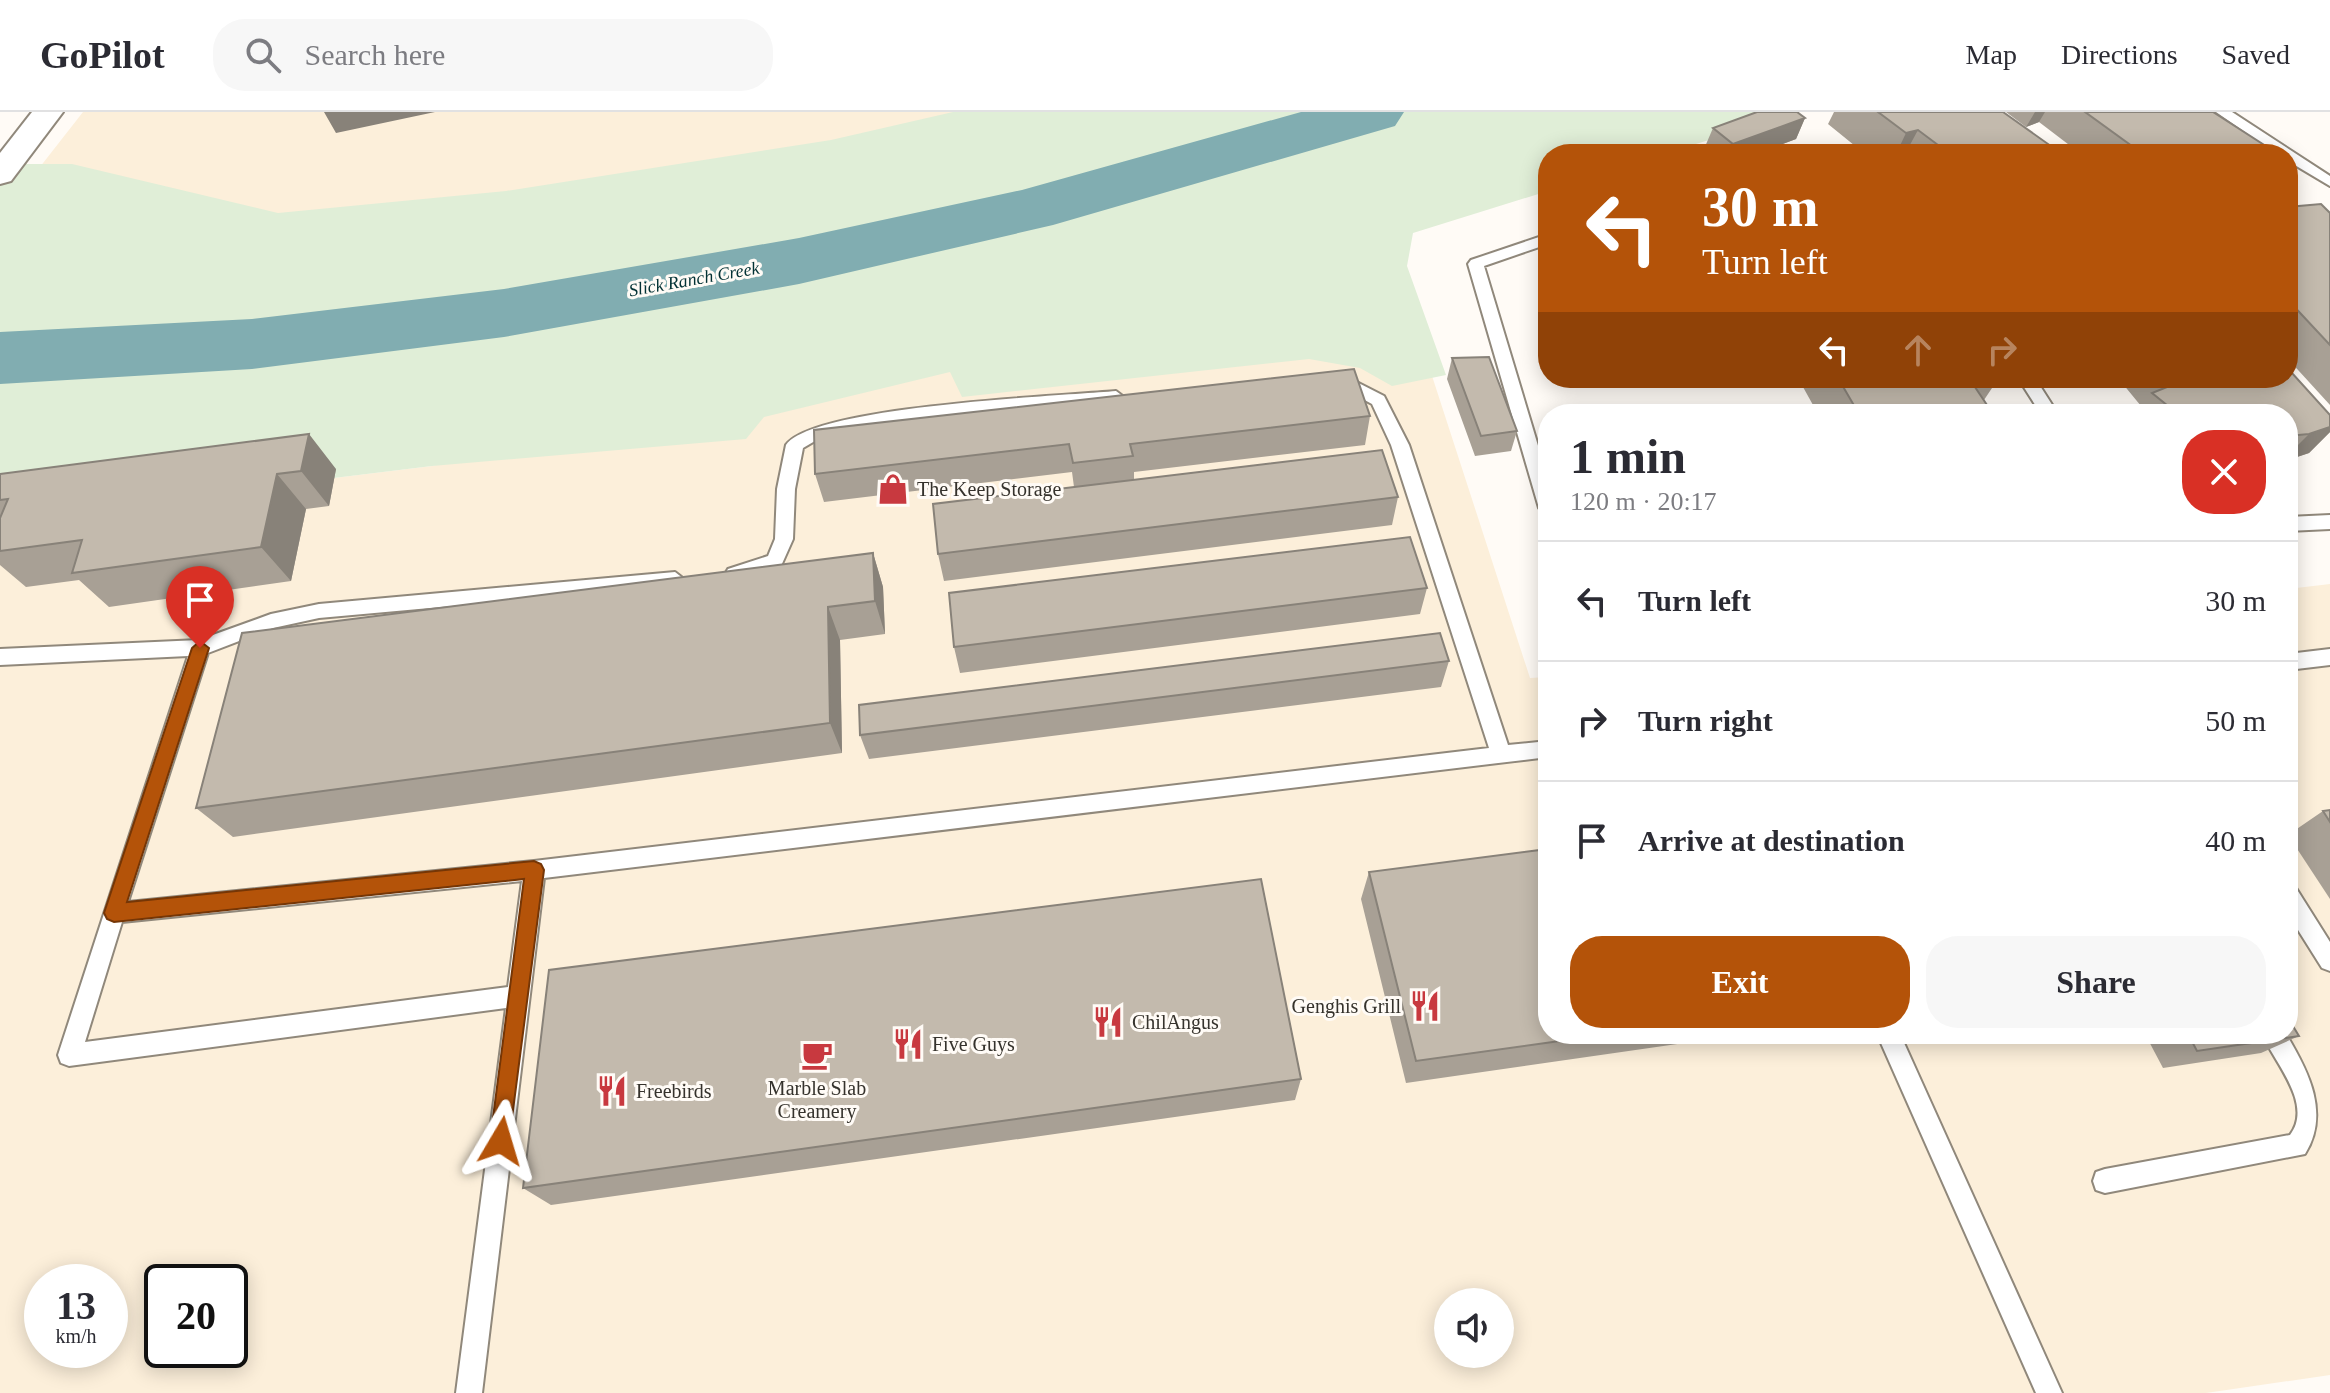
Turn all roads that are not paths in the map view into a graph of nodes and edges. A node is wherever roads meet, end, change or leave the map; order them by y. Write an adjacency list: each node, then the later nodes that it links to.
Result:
1 (2223, 112): 4 (lane)
2 (45, 117): 3 (main road); 6 (main road)
3 (0, 121)
4 (2273, 144)
5 (2298, 161): 7 (lane)
6 (0, 174)
7 (2330, 182)
8 (1538, 242): 11 (lane)
9 (1319, 379): 19 (lane)
10 (1133, 395): 14 (lane)
11 (1538, 474)
12 (2330, 522): 13 (lane)
13 (2298, 524)
14 (200, 648): 15 (lane); 22 (lane)
15 (0, 657)
16 (2330, 657): 17 (lane)
17 (2298, 661)
18 (1538, 750): 19 (lane)
19 (1501, 754): 20 (lane)
20 (534, 870): 22 (lane); 24 (lane)
21 (2298, 911): 23 (lane)
22 (114, 913): 24 (lane)
23 (2330, 961)
24 (519, 996): 28 (lane)
25 (1892, 1044): 29 (lane)
26 (2278, 1044): 27 (lane)
27 (2105, 1181)
28 (469, 1393)
29 (2049, 1393)

